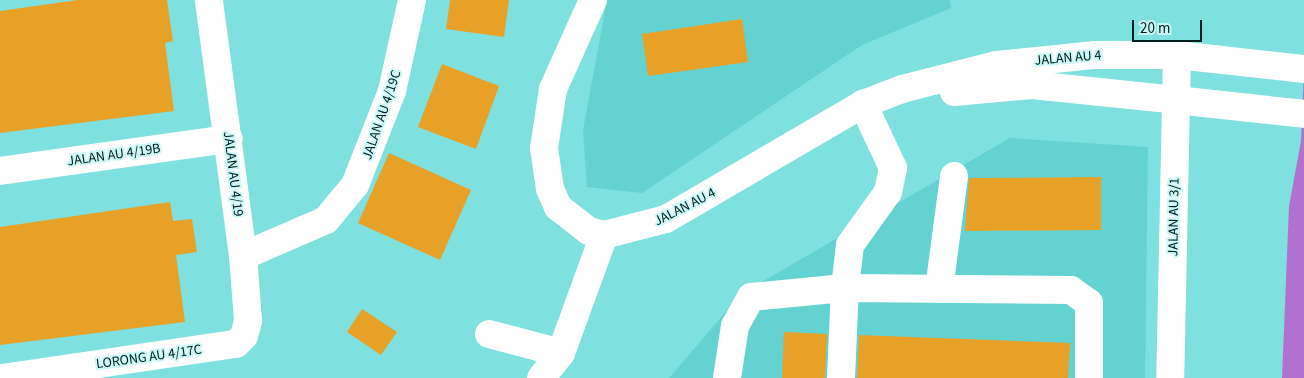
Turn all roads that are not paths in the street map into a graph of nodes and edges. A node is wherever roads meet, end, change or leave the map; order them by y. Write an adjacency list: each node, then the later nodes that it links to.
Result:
1 (209, 0): 9 (main road, JALAN AU 4/19)
2 (412, 0): 13 (main road, JALAN AU 4/19C)
3 (593, 0): 12 (main road)
4 (1177, 55): 5 (main road, JALAN AU 4); 6 (main road, JALAN AU 3/1); 7 (main road, JALAN AU 4)
5 (1297, 68)
6 (1176, 100): 7 (main road, JALAN AU 4); 8 (main road, JALAN AU 4); 24 (main road, JALAN AU 3/1)
7 (866, 111): 12 (main road, JALAN AU 4); 14 (main road)
8 (1294, 113)
9 (229, 139): 10 (main road, JALAN AU 4/19B); 13 (main road, JALAN AU 4/19)
10 (0, 171)
11 (954, 176): 15 (main road)
12 (604, 235): 18 (main road)
13 (244, 256): 17 (main road, JALAN AU 4/19)
14 (845, 288): 15 (main road); 21 (main road); 22 (main road)
15 (939, 289): 23 (main road)
16 (489, 334): 18 (main road)
17 (236, 344): 19 (main road, LORONG AU 4/17C)
18 (561, 353): 20 (main road)
19 (2, 378)
20 (541, 378)
21 (727, 378)
22 (841, 378)
23 (1089, 378)
24 (1170, 378)

